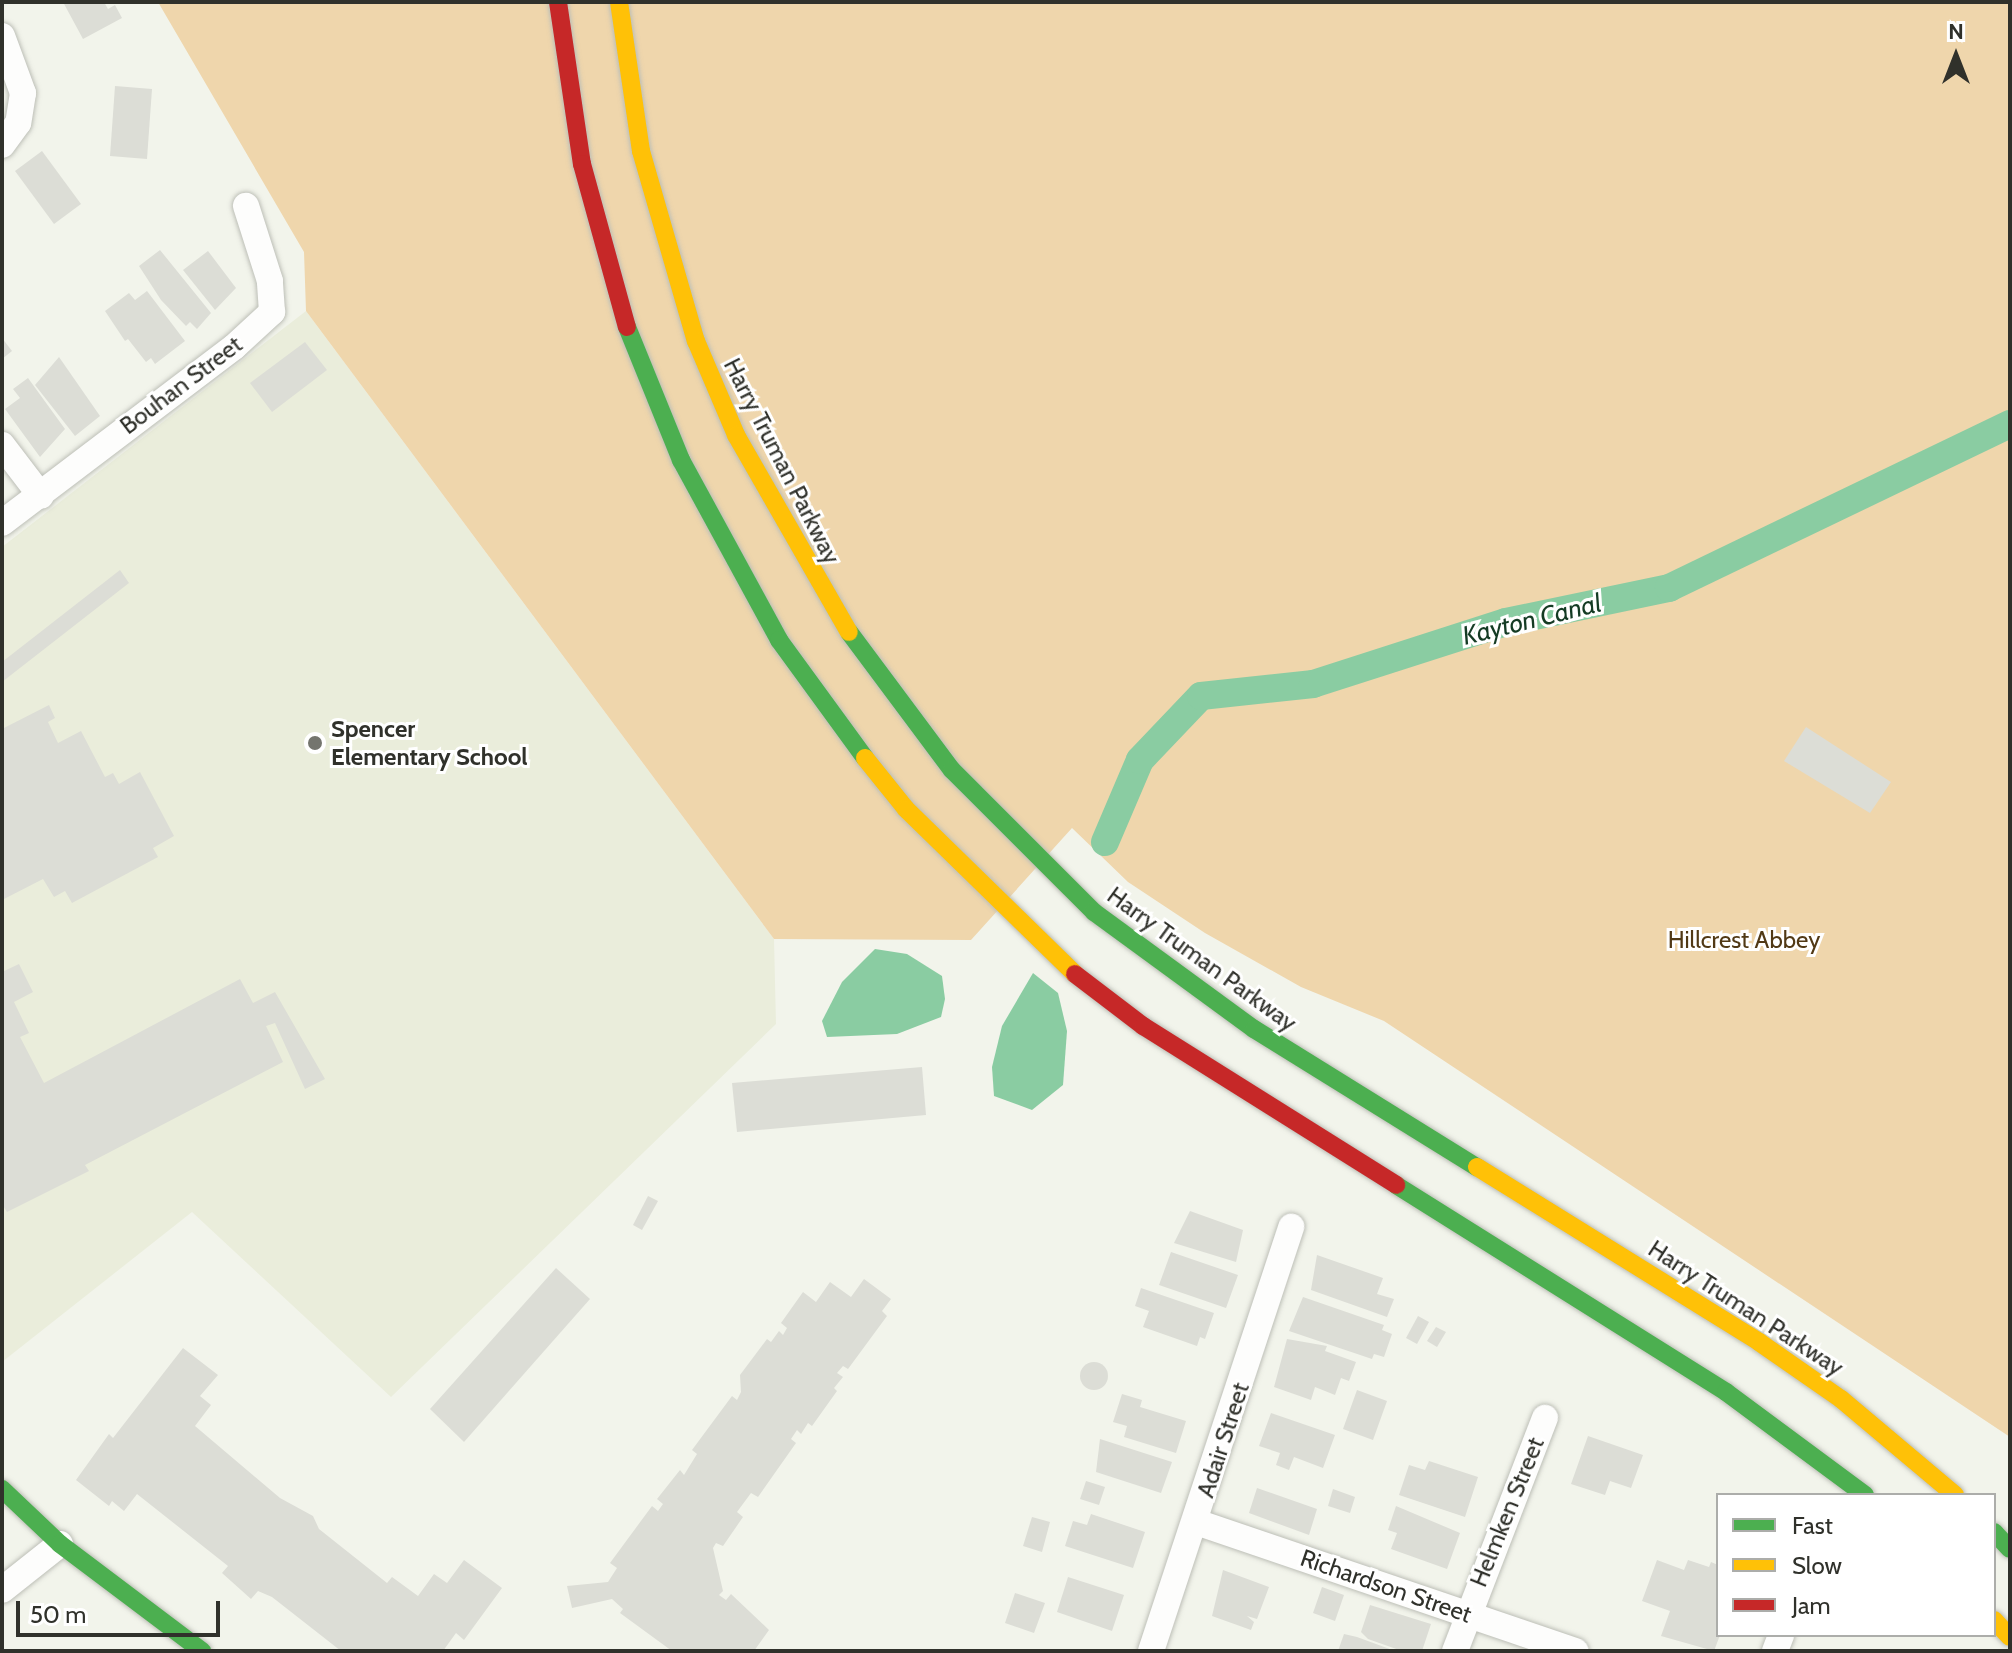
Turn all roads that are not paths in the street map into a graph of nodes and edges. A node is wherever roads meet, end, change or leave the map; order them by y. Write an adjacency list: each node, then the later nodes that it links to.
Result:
1 (558, 2): 12 (main road)
2 (619, 2): 13 (main road, Harry Truman Parkway)
3 (2, 36): 4 (street)
4 (2, 145)
5 (246, 206): 7 (street, Bouhan Street)
6 (2, 445): 7 (street)
7 (41, 496): 8 (street, Bouhan Street)
8 (2, 523)
9 (1291, 1227): 14 (street, Adair Street)
10 (1545, 1418): 19 (street, Helmken Street)
11 (2, 1489): 16 (main road)
12 (1862, 1493)
13 (1953, 1493)
14 (1196, 1522): 19 (street, Richardson Street); 23 (street, Adair Street)
15 (1996, 1534): 17 (main road)
16 (60, 1544): 18 (street); 22 (main road)
17 (2010, 1549)
18 (2, 1590)
19 (1467, 1613): 24 (street, Helmken Street); 25 (street, Richardson Street)
20 (1996, 1622): 21 (main road)
21 (2010, 1637)
22 (202, 1651)
23 (1151, 1651)
24 (1455, 1651)
25 (1576, 1651)

